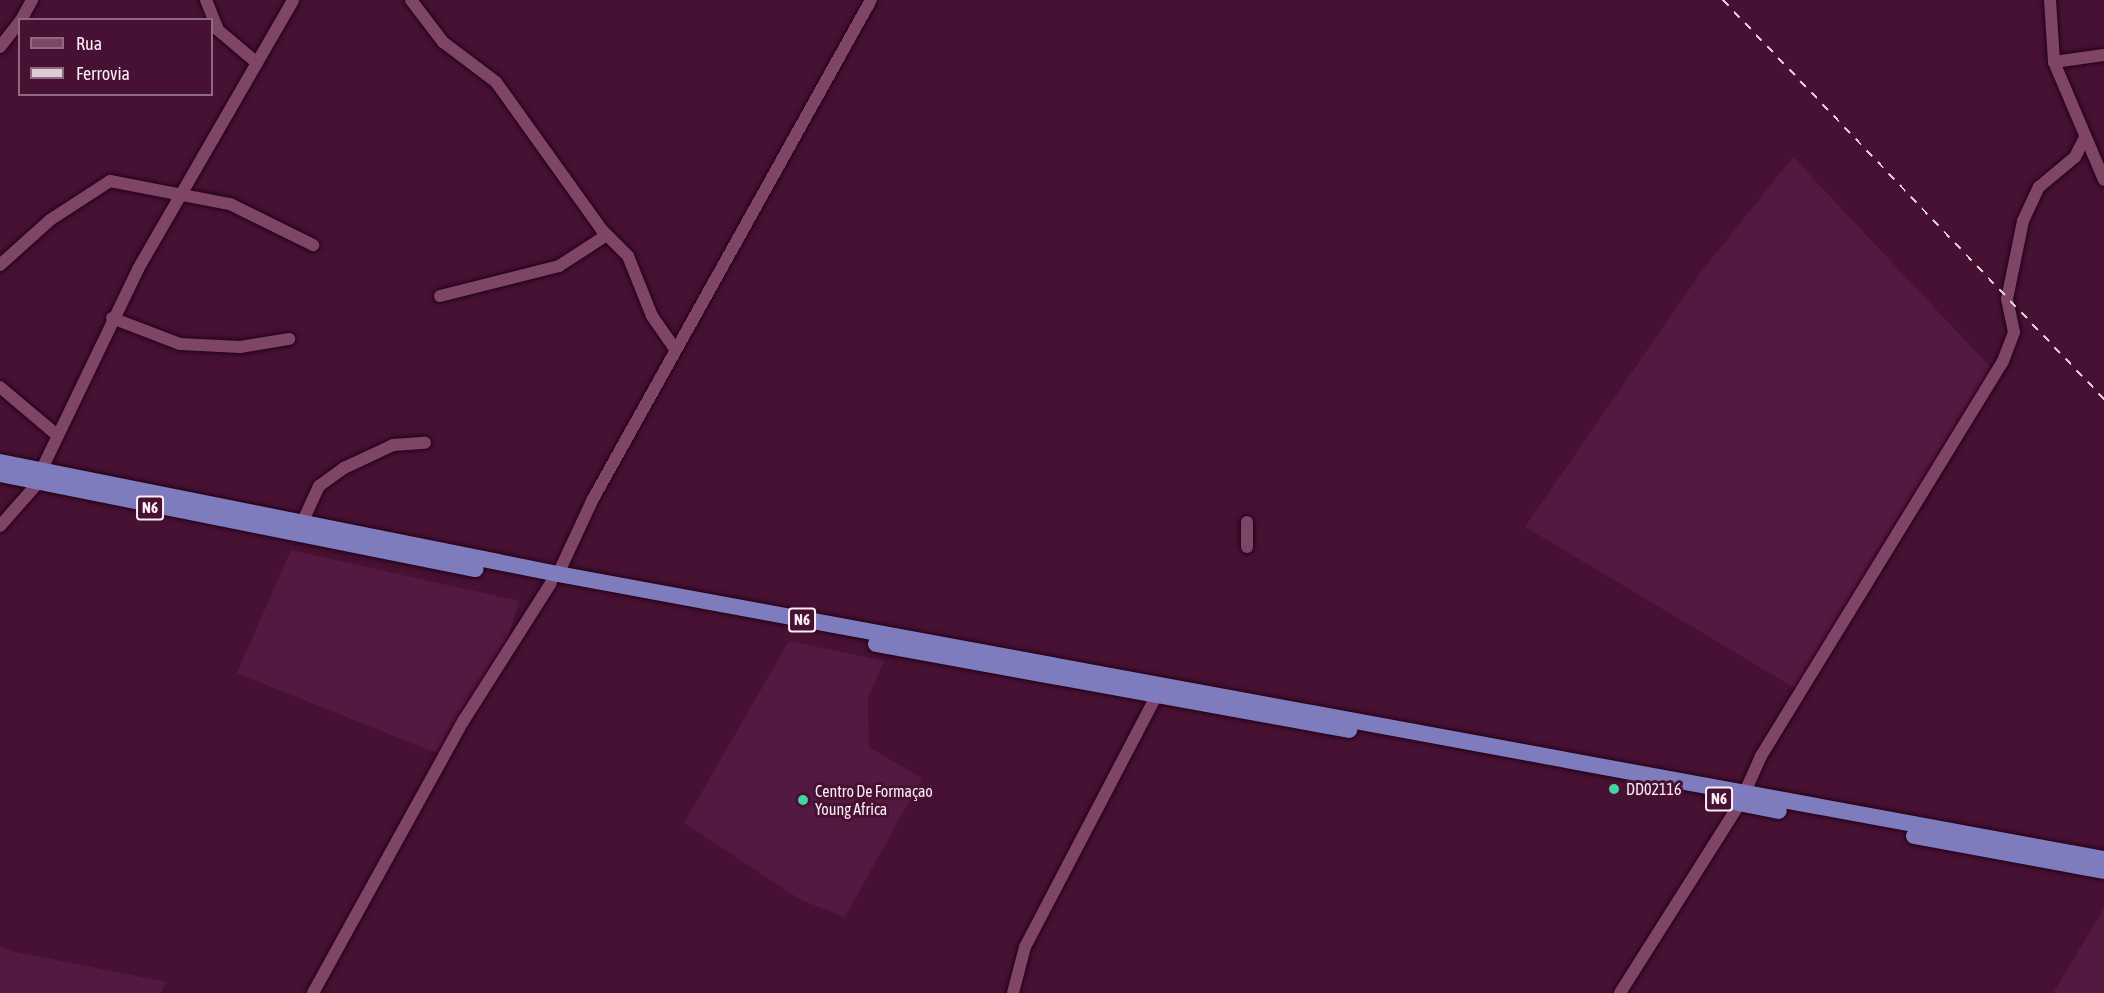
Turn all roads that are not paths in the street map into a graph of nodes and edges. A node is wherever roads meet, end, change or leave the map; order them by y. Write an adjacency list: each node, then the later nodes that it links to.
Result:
1 (32, 0): 7 (street)
2 (206, 0): 12 (street)
3 (293, 0): 12 (street)
4 (411, 0): 16 (street)
5 (871, 0): 22 (street)
6 (2050, 0): 11 (street)
7 (21, 18)
8 (18, 23): 9 (street)
9 (0, 47)
10 (2104, 55): 11 (street)
11 (2054, 62): 13 (street)
12 (257, 63): 15 (street)
13 (2084, 139): 14 (street); 35 (street)
14 (2104, 180)
15 (183, 193): 17 (street); 18 (street); 20 (street)
16 (607, 235): 19 (street); 22 (street)
17 (313, 245)
18 (0, 265)
19 (440, 296)
20 (112, 318): 21 (street); 24 (street)
21 (289, 339)
22 (675, 349): 33 (street)
23 (0, 387): 24 (street)
24 (57, 435): 28 (street)
25 (424, 443): 30 (street)
26 (0, 462): 28 (highway, N6)
27 (0, 474): 28 (highway, N6)
28 (39, 478): 30 (highway, N6); 31 (street); 33 (highway, N6)
29 (1247, 522): 32 (street)
30 (301, 525): 33 (highway, N6)
31 (0, 526)
32 (1247, 547)
33 (554, 578): 34 (highway, N6); 35 (highway, N6); 38 (street)
34 (1156, 696): 35 (highway, N6); 39 (street)
35 (1743, 798): 36 (highway, N6); 37 (highway, N6); 40 (street)
36 (2104, 859)
37 (2104, 872)
38 (315, 992)
39 (1013, 993)
40 (1620, 993)

